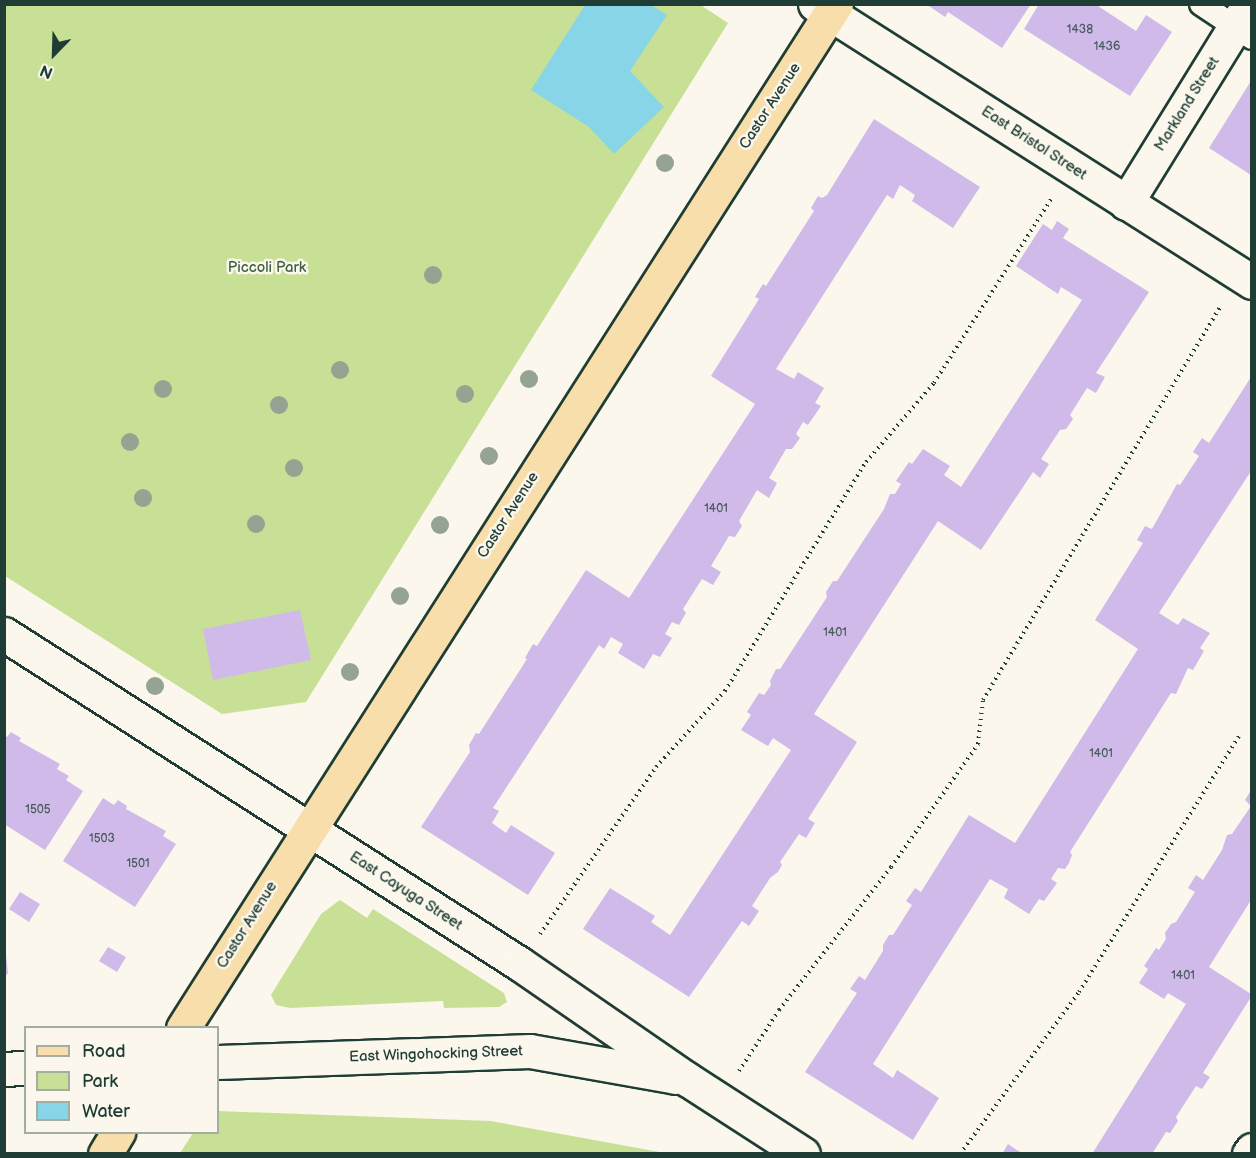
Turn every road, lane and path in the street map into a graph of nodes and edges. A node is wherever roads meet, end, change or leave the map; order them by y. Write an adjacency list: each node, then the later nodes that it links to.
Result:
1 (1201, 4): 3 (lane)
2 (827, 8): 4 (street, East Bristol Street); 9 (main road, Castor Avenue)
3 (1245, 23): 5 (street, Markland Street)
4 (1072, 167): 5 (street, East Bristol Street); 10 (path)
5 (1126, 203): 6 (street, East Bristol Street)
6 (1246, 278): 16 (path)
7 (4, 634): 9 (street, East Cayuga Street)
8 (1240, 734): 20 (path)
9 (309, 828): 10 (street, East Cayuga Street); 11 (main road, Castor Avenue)
10 (520, 964): 15 (street, East Cayuga Street)
11 (184, 1026)
12 (219, 1062): 15 (street, East Wingohocking Street)
13 (24, 1068): 14 (street)
14 (4, 1069)
15 (687, 1079): 16 (street, East Cayuga Street)
16 (721, 1100): 19 (street, East Cayuga Street)
17 (117, 1134): 18 (main road)
18 (105, 1154)
19 (803, 1154)
20 (960, 1154)

